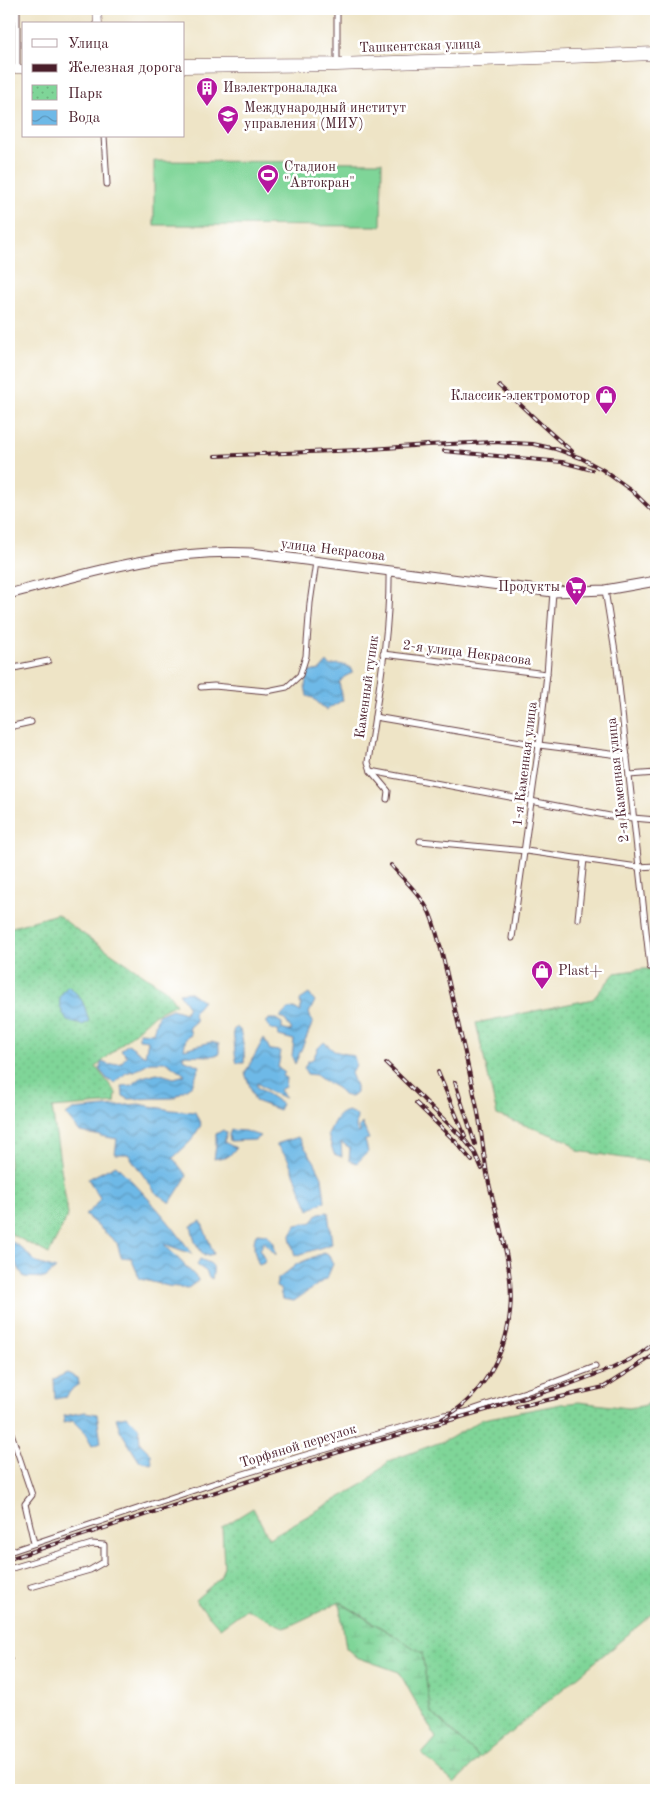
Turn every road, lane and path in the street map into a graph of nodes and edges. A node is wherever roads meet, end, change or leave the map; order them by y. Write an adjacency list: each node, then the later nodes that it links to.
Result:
1 (17, 9): 10 (street)
2 (97, 9): 4 (main road)
3 (337, 9): 9 (street)
4 (98, 22)
5 (656, 51): 6 (main road, Ташкентская улица)
6 (644, 54): 7 (main road, Ташкентская улица); 9 (main road, Ташкентская улица)
7 (656, 56)
8 (185, 63): 9 (main road, Ташкентская улица)
9 (337, 65): 12 (main road, Ташкентская улица)
10 (18, 66): 11 (main road)
11 (9, 69)
12 (185, 69)
13 (104, 138): 14 (street)
14 (106, 184)
15 (316, 562): 16 (main road, улица Некрасова); 20 (main road, улица Некрасова); 25 (street)
16 (389, 571): 19 (main road, улица Некрасова); 21 (street, Каменный тупик)
17 (656, 581): 18 (main road, улица Некрасова)
18 (605, 590): 19 (main road, улица Некрасова); 30 (street, 2-я Каменная улица)
19 (553, 592): 24 (street, 1-я Каменная улица)
20 (9, 594)
21 (383, 654): 24 (street, 2-я улица Некрасова); 26 (street, Каменный тупик)
22 (48, 661): 23 (street)
23 (9, 669)
24 (547, 674): 29 (street, 1-я Каменная улица)
25 (201, 687)
26 (374, 717): 29 (street); 31 (street, Каменный тупик)
27 (31, 722): 28 (street)
28 (9, 727)
29 (539, 745): 30 (street); 35 (street, 1-я Каменная улица)
30 (627, 756): 33 (street, 2-я Каменная улица)
31 (371, 771): 34 (street); 35 (street)
32 (656, 773): 33 (street)
33 (629, 775): 36 (street, 2-я Каменная улица)
34 (387, 799)
35 (531, 802): 36 (street); 39 (street, 1-я Каменная улица)
36 (634, 820): 37 (street); 42 (street, 2-я Каменная улица)
37 (656, 820)
38 (420, 841): 39 (street)
39 (526, 851): 40 (street); 44 (street, 1-я Каменная улица)
40 (584, 859): 42 (street); 43 (street)
41 (656, 866): 42 (street)
42 (638, 867): 45 (street, 2-я Каменная улица)
43 (578, 920)
44 (512, 938)
45 (656, 967)
46 (595, 1367): 48 (street, Торфяной переулок)
47 (9, 1428): 48 (street)
48 (34, 1543): 49 (street, Торфяной переулок)
49 (9, 1552)
50 (9, 1569): 51 (street)
51 (31, 1588)

